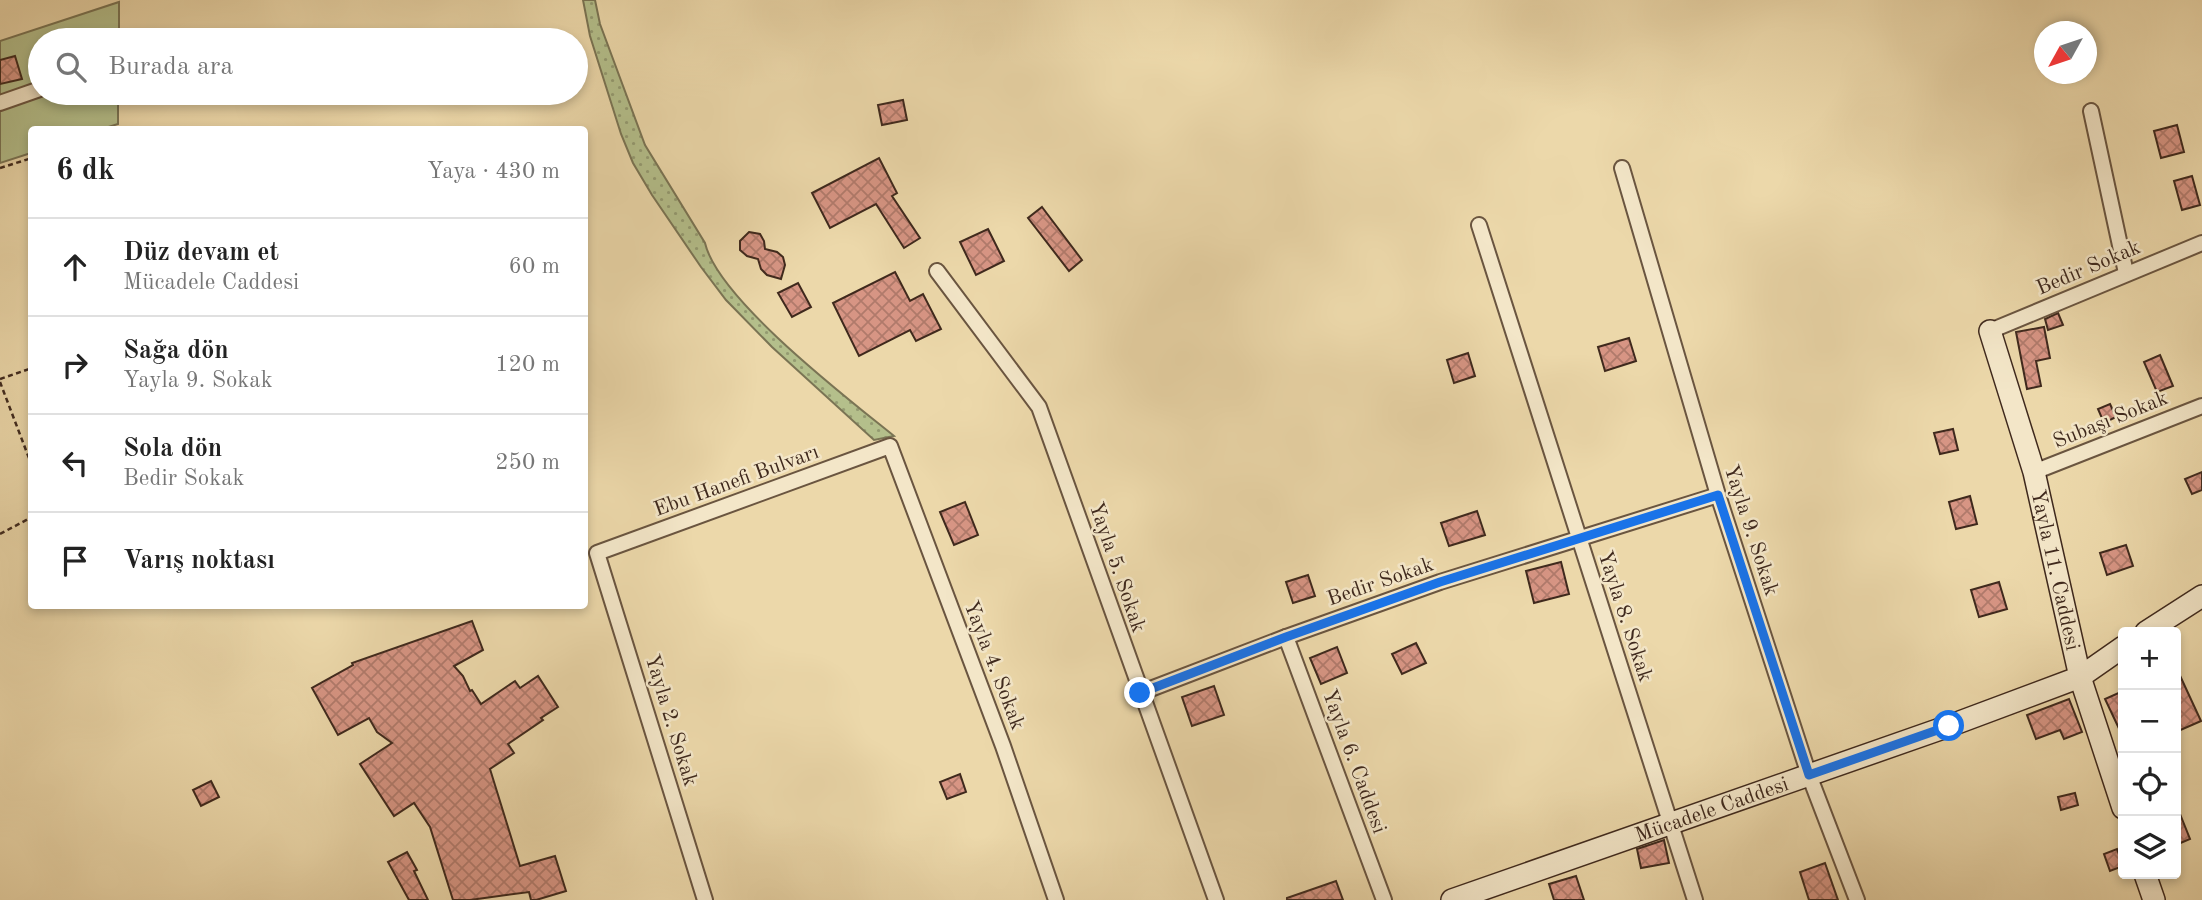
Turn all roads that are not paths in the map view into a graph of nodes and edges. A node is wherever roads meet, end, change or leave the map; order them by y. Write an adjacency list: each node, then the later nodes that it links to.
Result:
1 (28, 93): 2 (street)
2 (0, 103)
3 (2091, 111): 8 (street)
4 (1622, 167): 13 (street, Yayla 9. Sokak)
5 (1479, 225): 14 (street, Yayla 8. Sokak)
6 (2202, 243): 8 (street, Bedir Sokak)
7 (937, 271): 21 (street, Yayla 5. Sokak)
8 (2126, 273): 9 (street, Bedir Sokak)
9 (1990, 331): 12 (street, Yayla 11. Caddesi)
10 (2202, 406): 12 (street, Subaşı Sokak)
11 (890, 446): 15 (street, Ebu Hanefi Bulvarı); 27 (street, Yayla 4. Sokak)
12 (2034, 472): 20 (street, Yayla 11. Caddesi)
13 (1718, 495): 14 (street, Bedir Sokak); 22 (street, Yayla 9. Sokak)
14 (1579, 540): 18 (street, Bedir Sokak); 24 (street, Yayla 8. Sokak)
15 (597, 553): 26 (street, Yayla 2. Sokak)
16 (2202, 596): 17 (street)
17 (2154, 627)
18 (1286, 637): 21 (street, Bedir Sokak); 29 (street, Yayla 6. Caddesi)
19 (2118, 651): 20 (street, Mücadele Caddesi)
20 (2080, 677): 22 (street, Mücadele Caddesi); 23 (street, Yayla 11. Caddesi)
21 (1140, 693): 28 (street, Yayla 5. Sokak)
22 (1809, 775): 24 (street, Mücadele Caddesi); 32 (street, Yayla 9. Sokak)
23 (2118, 793)
24 (1672, 824): 30 (street, Mücadele Caddesi); 31 (street, Yayla 8. Sokak)
25 (2147, 879): 33 (street)
26 (705, 900)
27 (1056, 900)
28 (1216, 900)
29 (1384, 900)
30 (1452, 900)
31 (1695, 900)
32 (1857, 900)
33 (2154, 900)

